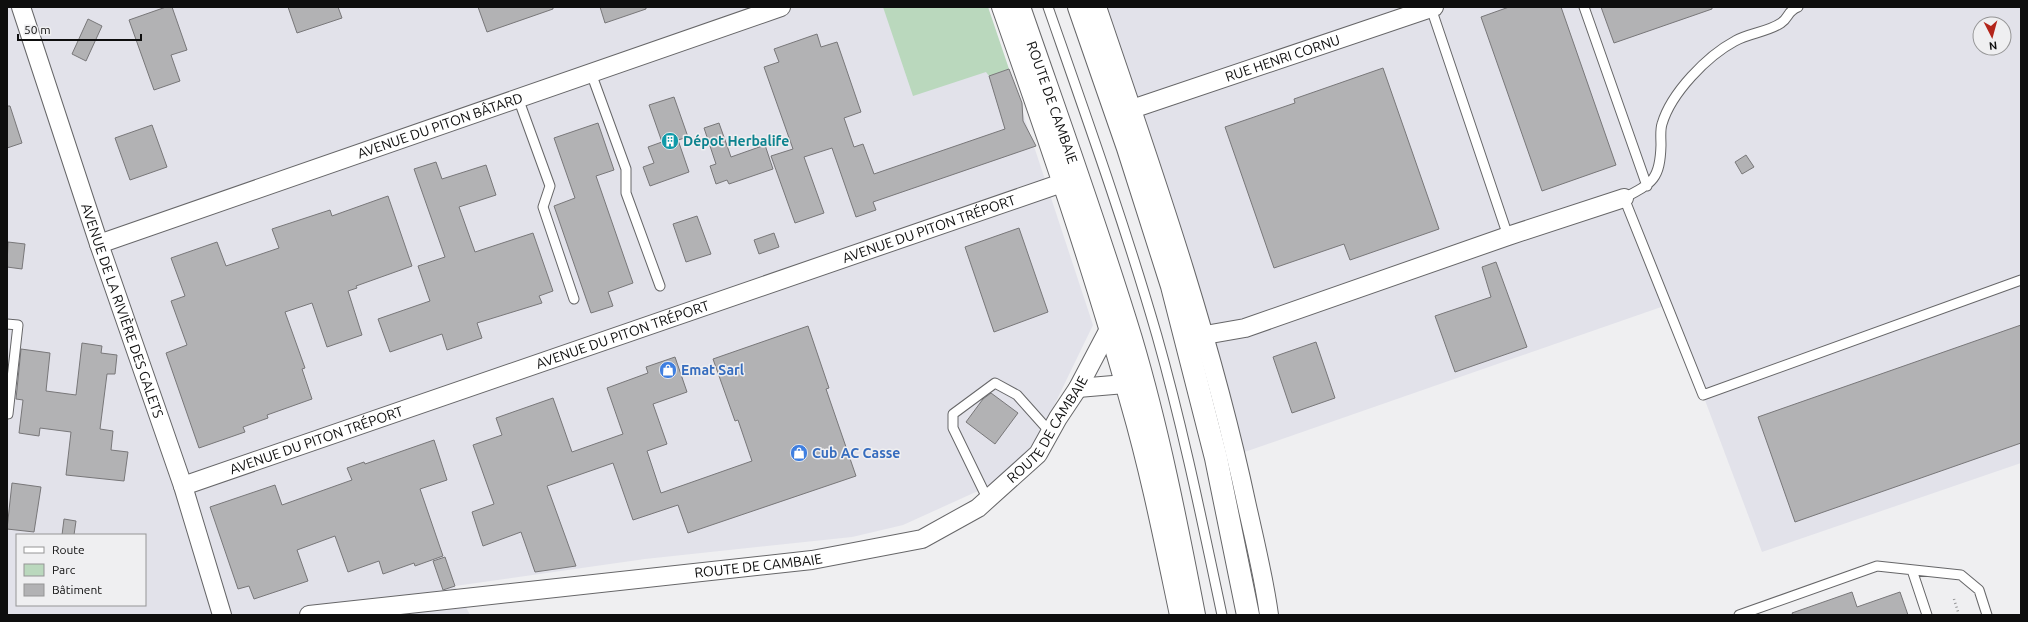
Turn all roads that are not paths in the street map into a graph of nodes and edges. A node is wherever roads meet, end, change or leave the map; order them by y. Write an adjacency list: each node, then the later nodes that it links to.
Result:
1 (13, 7): 12 (street)
2 (21, 7): 21 (street, AVENUE DE LA RIVIÈRE DES GALETS)
3 (781, 7): 14 (street, AVENUE DU PITON BÂTARD)
4 (1001, 7): 17 (street)
5 (1019, 7): 39 (main road, ROUTE DE CAMBAIE)
6 (1048, 7): 40 (lane)
7 (1079, 7): 41 (main road)
8 (1097, 7): 16 (street)
9 (1584, 7): 18 (lane)
10 (1798, 7): 18 (lane)
11 (1432, 8): 13 (street, RUE HENRI CORNU); 20 (lane)
12 (7, 10)
13 (1398, 12): 16 (street, RUE HENRI CORNU)
14 (591, 73): 15 (street, AVENUE DU PITON BÂTARD); 23 (lane)
15 (518, 98): 21 (street, AVENUE DU PITON BÂTARD); 24 (lane)
16 (1132, 109): 27 (street)
17 (1062, 183): 26 (street); 32 (street, AVENUE DU PITON TRÉPORT)
18 (1647, 186): 19 (lane)
19 (1624, 198): 20 (street); 22 (lane)
20 (1508, 236): 27 (street)
21 (99, 244): 32 (street, AVENUE DE LA RIVIÈRE DES GALETS)
22 (2021, 280)
23 (660, 286)
24 (574, 299)
25 (7, 324): 30 (lane)
26 (1108, 330): 28 (street); 29 (street, ROUTE DE CAMBAIE)
27 (1205, 335): 42 (street)
28 (1125, 384): 29 (street); 38 (street)
29 (1078, 388): 31 (street, ROUTE DE CAMBAIE)
30 (7, 414)
31 (1050, 432): 33 (street, ROUTE DE CAMBAIE); 33 (lane)
32 (183, 486): 36 (street, AVENUE DE LA RIVIÈRE DES GALETS)
33 (988, 500): 35 (street, ROUTE DE CAMBAIE)
34 (1912, 570): 43 (lane); 44 (lane); 45 (lane)
35 (380, 611): 37 (street, ROUTE DE CAMBAIE)
36 (222, 615)
37 (309, 615)
38 (1179, 615)
39 (1194, 615)
40 (1222, 615)
41 (1248, 615)
42 (1269, 615)
43 (1739, 615)
44 (1927, 615)
45 (1987, 615)

